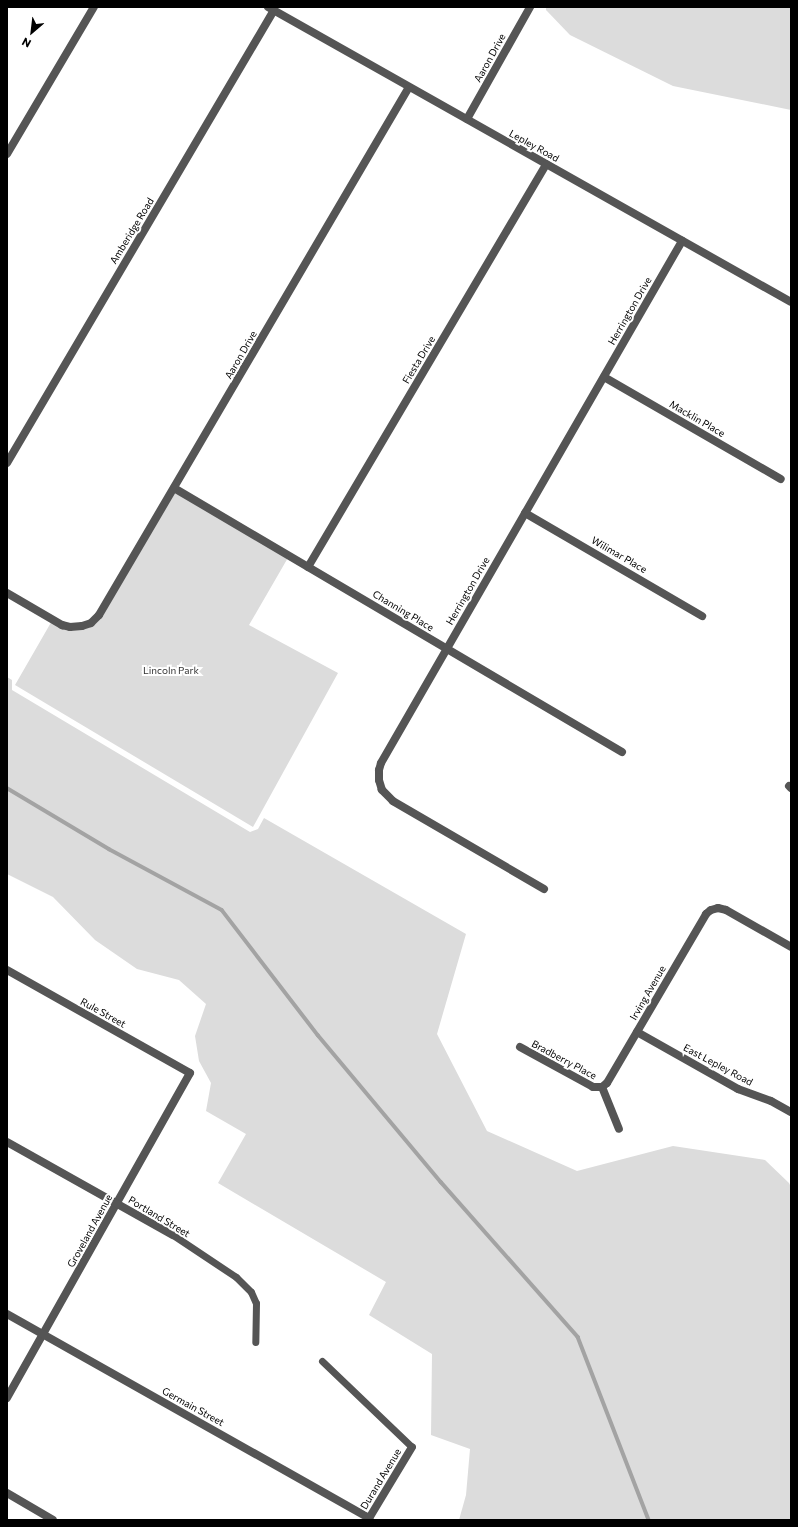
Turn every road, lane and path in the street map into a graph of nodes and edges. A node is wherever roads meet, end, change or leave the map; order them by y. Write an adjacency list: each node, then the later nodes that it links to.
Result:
1 (94, 7): 6 (street)
2 (530, 7): 5 (street, Aaron Drive)
3 (271, 9): 4 (street, Lepley Road); 11 (street, Amberidge Road)
4 (409, 87): 5 (street, Lepley Road); 13 (street, Aaron Drive)
5 (467, 119): 7 (street, Lepley Road)
6 (7, 154)
7 (546, 164): 8 (street, Lepley Road); 15 (street, Fiesta Drive)
8 (682, 241): 9 (street, Lepley Road); 10 (street, Herrington Drive)
9 (791, 302)
10 (604, 377): 12 (street, Macklin Place); 14 (street, Herrington Drive)
11 (7, 463)
12 (781, 479)
13 (174, 488): 15 (street, Channing Place); 16 (street, Aaron Drive)
14 (525, 513): 17 (street, Wilimar Place); 18 (street, Herrington Drive)
15 (308, 567): 18 (street, Channing Place)
16 (7, 594)
17 (702, 616)
18 (446, 648): 19 (street, Channing Place); 20 (street, Herrington Drive)
19 (622, 752)
20 (544, 889)
21 (791, 947): 23 (street, Irving Avenue)
22 (7, 970): 25 (street, Rule Street)
23 (637, 1032): 26 (street, Irving Avenue); 27 (street, East Lepley Road)
24 (520, 1047): 26 (street, Bradberry Place)
25 (190, 1073): 30 (street, Groveland Avenue)
26 (602, 1087): 28 (street, Bradberry Place)
27 (791, 1112)
28 (619, 1129)
29 (7, 1142): 30 (street, Portland Street)
30 (117, 1204): 31 (street, Portland Street); 33 (street, Groveland Avenue)
31 (173, 1236): 34 (lane, Portland Street)
32 (7, 1314): 33 (street, Germain Street)
33 (43, 1334): 36 (street, Groveland Avenue); 39 (street, Germain Street)
34 (255, 1342)
35 (322, 1361): 37 (lane)
36 (7, 1398)
37 (412, 1447): 39 (street, Durand Avenue)
38 (7, 1493): 40 (street)
39 (369, 1519)
40 (53, 1520)

